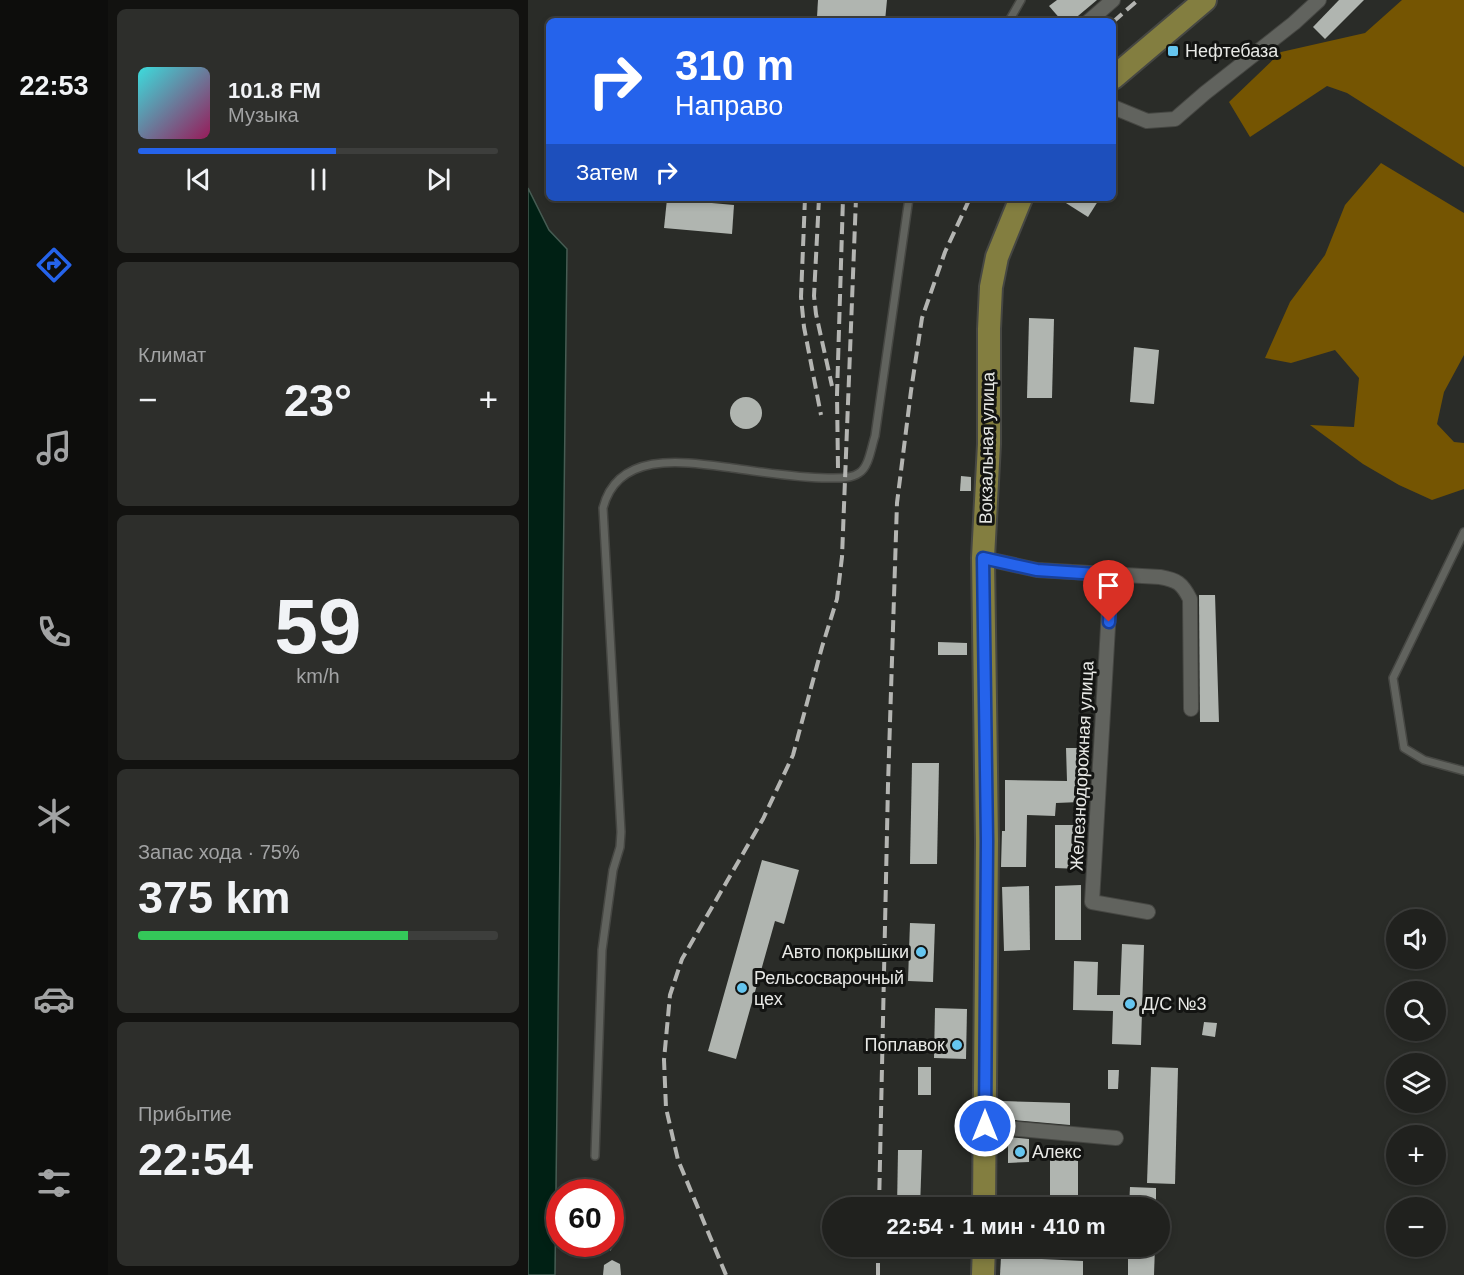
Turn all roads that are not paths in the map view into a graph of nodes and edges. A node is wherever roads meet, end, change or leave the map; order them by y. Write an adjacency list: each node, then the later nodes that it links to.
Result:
1 (1021, 0): 5 (lane)
2 (1113, 0): 6 (street)
3 (1205, 0): 7 (main road)
4 (1319, 0): 8 (street)
5 (1011, 18)
6 (1092, 18)
7 (1116, 75)
8 (1116, 107)
9 (909, 201): 19 (lane)
10 (1020, 201): 12 (main road, Вокзальная улица)
11 (1464, 532): 15 (lane)
12 (983, 558): 13 (street); 17 (main road, Вокзальная улица)
13 (1112, 575): 14 (street); 16 (street, Железнодорожная улица)
14 (1191, 709)
15 (1464, 771)
16 (1148, 912)
17 (985, 1126): 18 (street); 20 (main road, Вокзальная улица)
18 (1116, 1138)
19 (595, 1156)
20 (984, 1197)
21 (984, 1257): 22 (main road)
22 (983, 1275)

